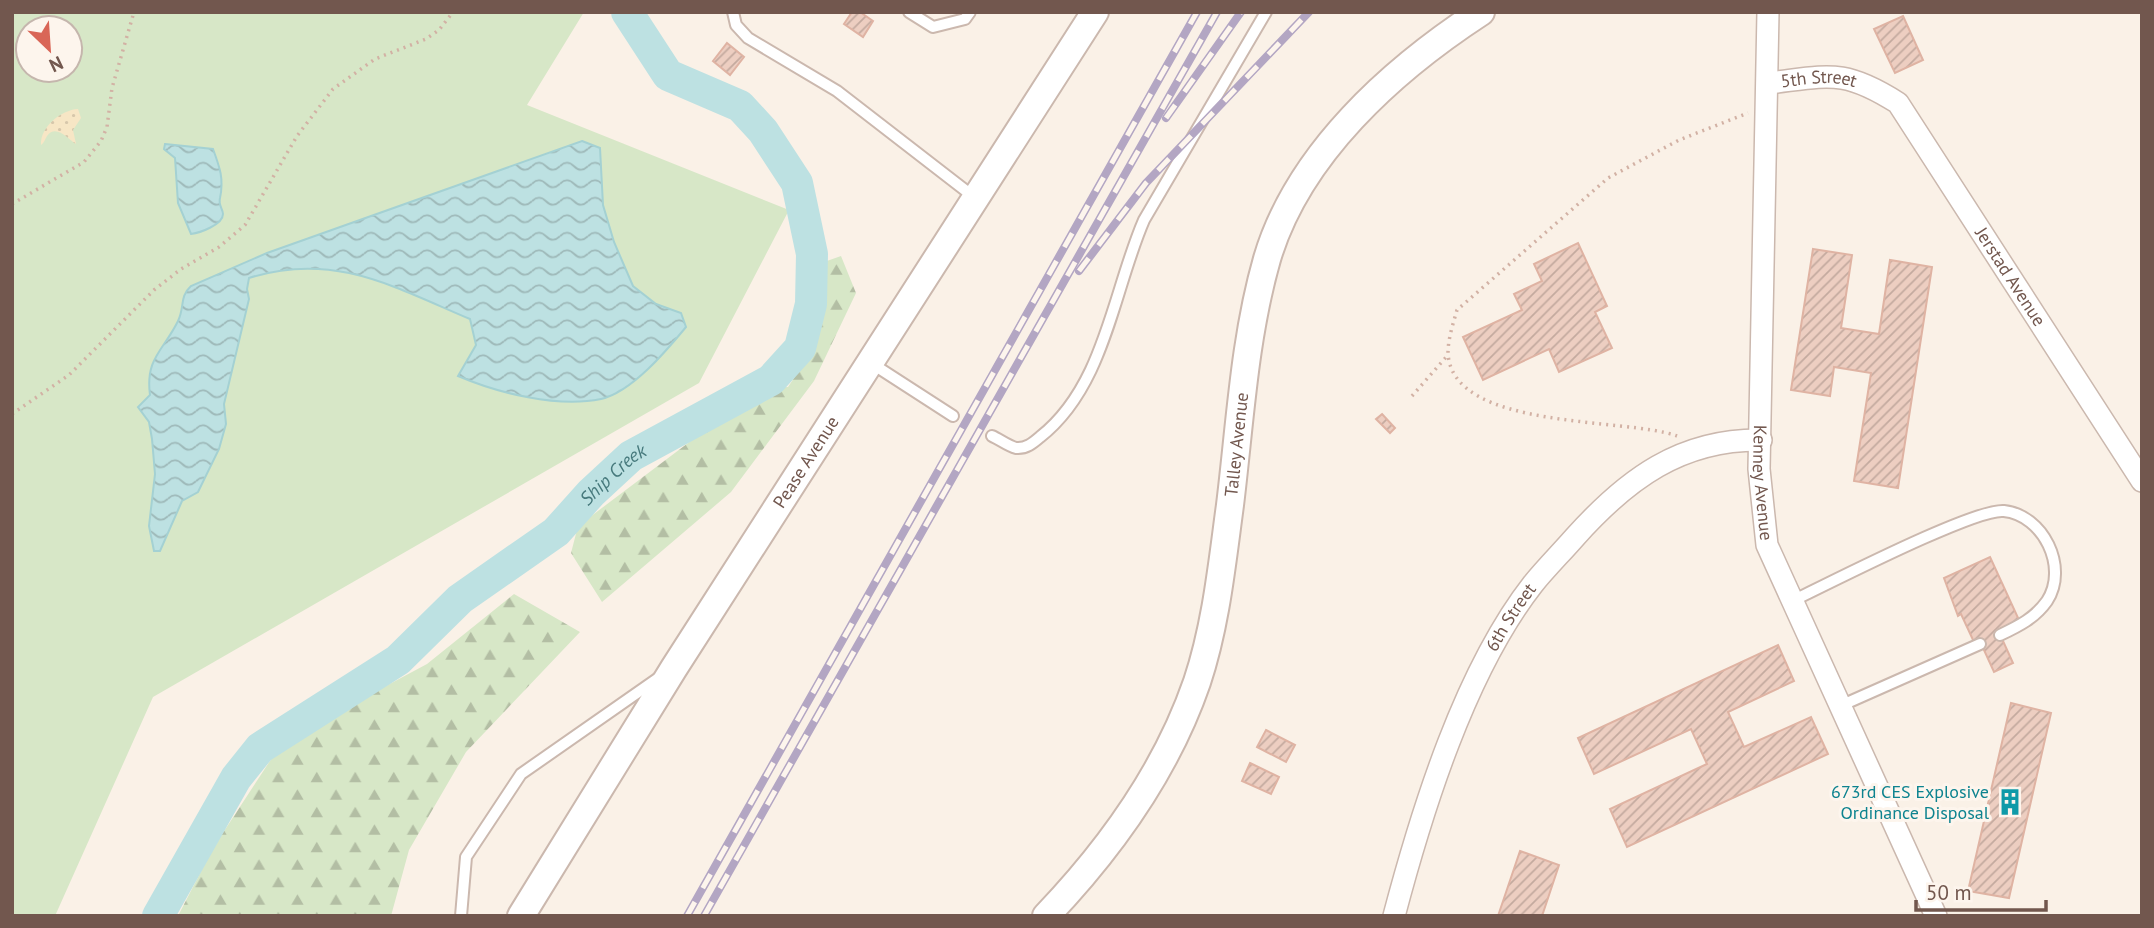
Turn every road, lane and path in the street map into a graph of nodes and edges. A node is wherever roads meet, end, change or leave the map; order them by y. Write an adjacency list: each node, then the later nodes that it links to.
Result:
1 (134, 12): 14 (path)
2 (453, 12): 18 (path)
3 (733, 12): 13 (lane)
4 (909, 12): 5 (lane)
5 (970, 12)
6 (1095, 12): 13 (street, Pease Avenue)
7 (1266, 12): 20 (lane)
8 (1481, 12): 31 (street, Talley Avenue)
9 (1768, 12): 10 (street, Kenney Avenue)
10 (1768, 83): 11 (street, 5th Street); 12 (street, Kenney Avenue)
11 (1868, 83): 23 (street, Jerstad Avenue)
12 (1766, 106): 15 (path); 21 (street, Kenney Avenue)
13 (975, 197): 16 (street, Pease Avenue)
14 (12, 204)
15 (1448, 355): 17 (path); 22 (path)
16 (871, 363): 19 (lane); 27 (street, Pease Avenue)
17 (1412, 396)
18 (12, 414)
19 (953, 416)
20 (992, 436)
21 (1761, 440): 22 (street, 6th Street); 24 (street, Kenney Avenue)
22 (1698, 446): 32 (street, 6th Street)
23 (2142, 481)
24 (1792, 601): 25 (lane); 28 (street, Kenney Avenue)
25 (2000, 635)
26 (1980, 644): 28 (lane)
27 (674, 668): 29 (lane); 30 (street, Pease Avenue)
28 (1840, 706): 33 (street, Kenney Avenue)
29 (461, 916)
30 (521, 916)
31 (1046, 916)
32 (1394, 916)
33 (1936, 916)

